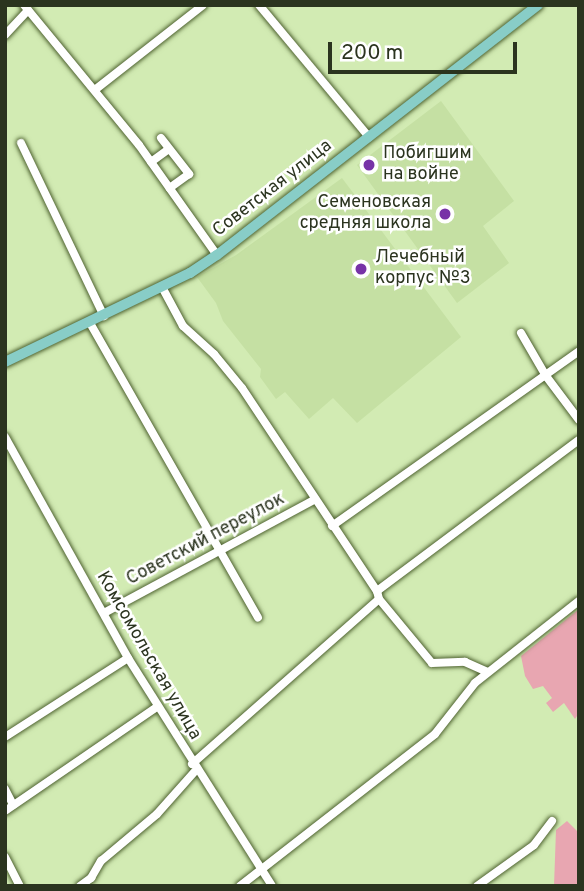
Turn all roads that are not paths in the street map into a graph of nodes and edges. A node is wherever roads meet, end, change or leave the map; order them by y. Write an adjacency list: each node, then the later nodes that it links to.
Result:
1 (204, 5): 6 (street)
2 (259, 5): 7 (street)
3 (538, 5): 7 (main road, Советская улица)
4 (26, 8): 5 (street); 6 (street)
5 (5, 35)
6 (96, 89): 11 (street)
7 (369, 137): 13 (main road, Советская улица)
8 (161, 138): 10 (street)
9 (21, 143): 15 (street)
10 (169, 149): 11 (street); 12 (street)
11 (151, 162): 12 (street)
12 (170, 188): 13 (street)
13 (217, 255): 14 (main road, Советская улица)
14 (162, 286): 15 (main road, Советская улица); 24 (street, Советский переулок)
15 (104, 316): 16 (main road, Советская улица)
16 (90, 323): 19 (main road, Советская улица); 26 (street)
17 (521, 333): 20 (street)
18 (579, 351): 20 (street)
19 (5, 362)
20 (546, 376): 21 (street); 25 (street)
21 (579, 420)
22 (5, 437): 29 (street, Комсомольская улица)
23 (579, 440): 27 (street)
24 (314, 500): 25 (street); 26 (street, Советский переулок)
25 (332, 526): 27 (street)
26 (220, 551): 29 (street, Советский переулок); 30 (street)
27 (378, 595): 32 (street); 35 (street)
28 (579, 601): 32 (street)
29 (104, 612): 31 (street, Комсомольская улица)
30 (258, 618)
31 (128, 658): 33 (street, Комсомольская улица); 34 (street)
32 (487, 672): 41 (street)
33 (157, 707): 35 (street, Комсомольская улица); 37 (street)
34 (5, 737)
35 (194, 767): 41 (street, Комсомольская улица); 43 (street)
36 (5, 789): 37 (street)
37 (13, 805): 38 (street)
38 (5, 811)
39 (552, 821): 46 (street)
40 (5, 858): 42 (street)
41 (260, 870): 44 (street); 45 (street, Комсомольская улица)
42 (20, 886)
43 (80, 886)
44 (240, 886)
45 (272, 886)
46 (477, 886)

